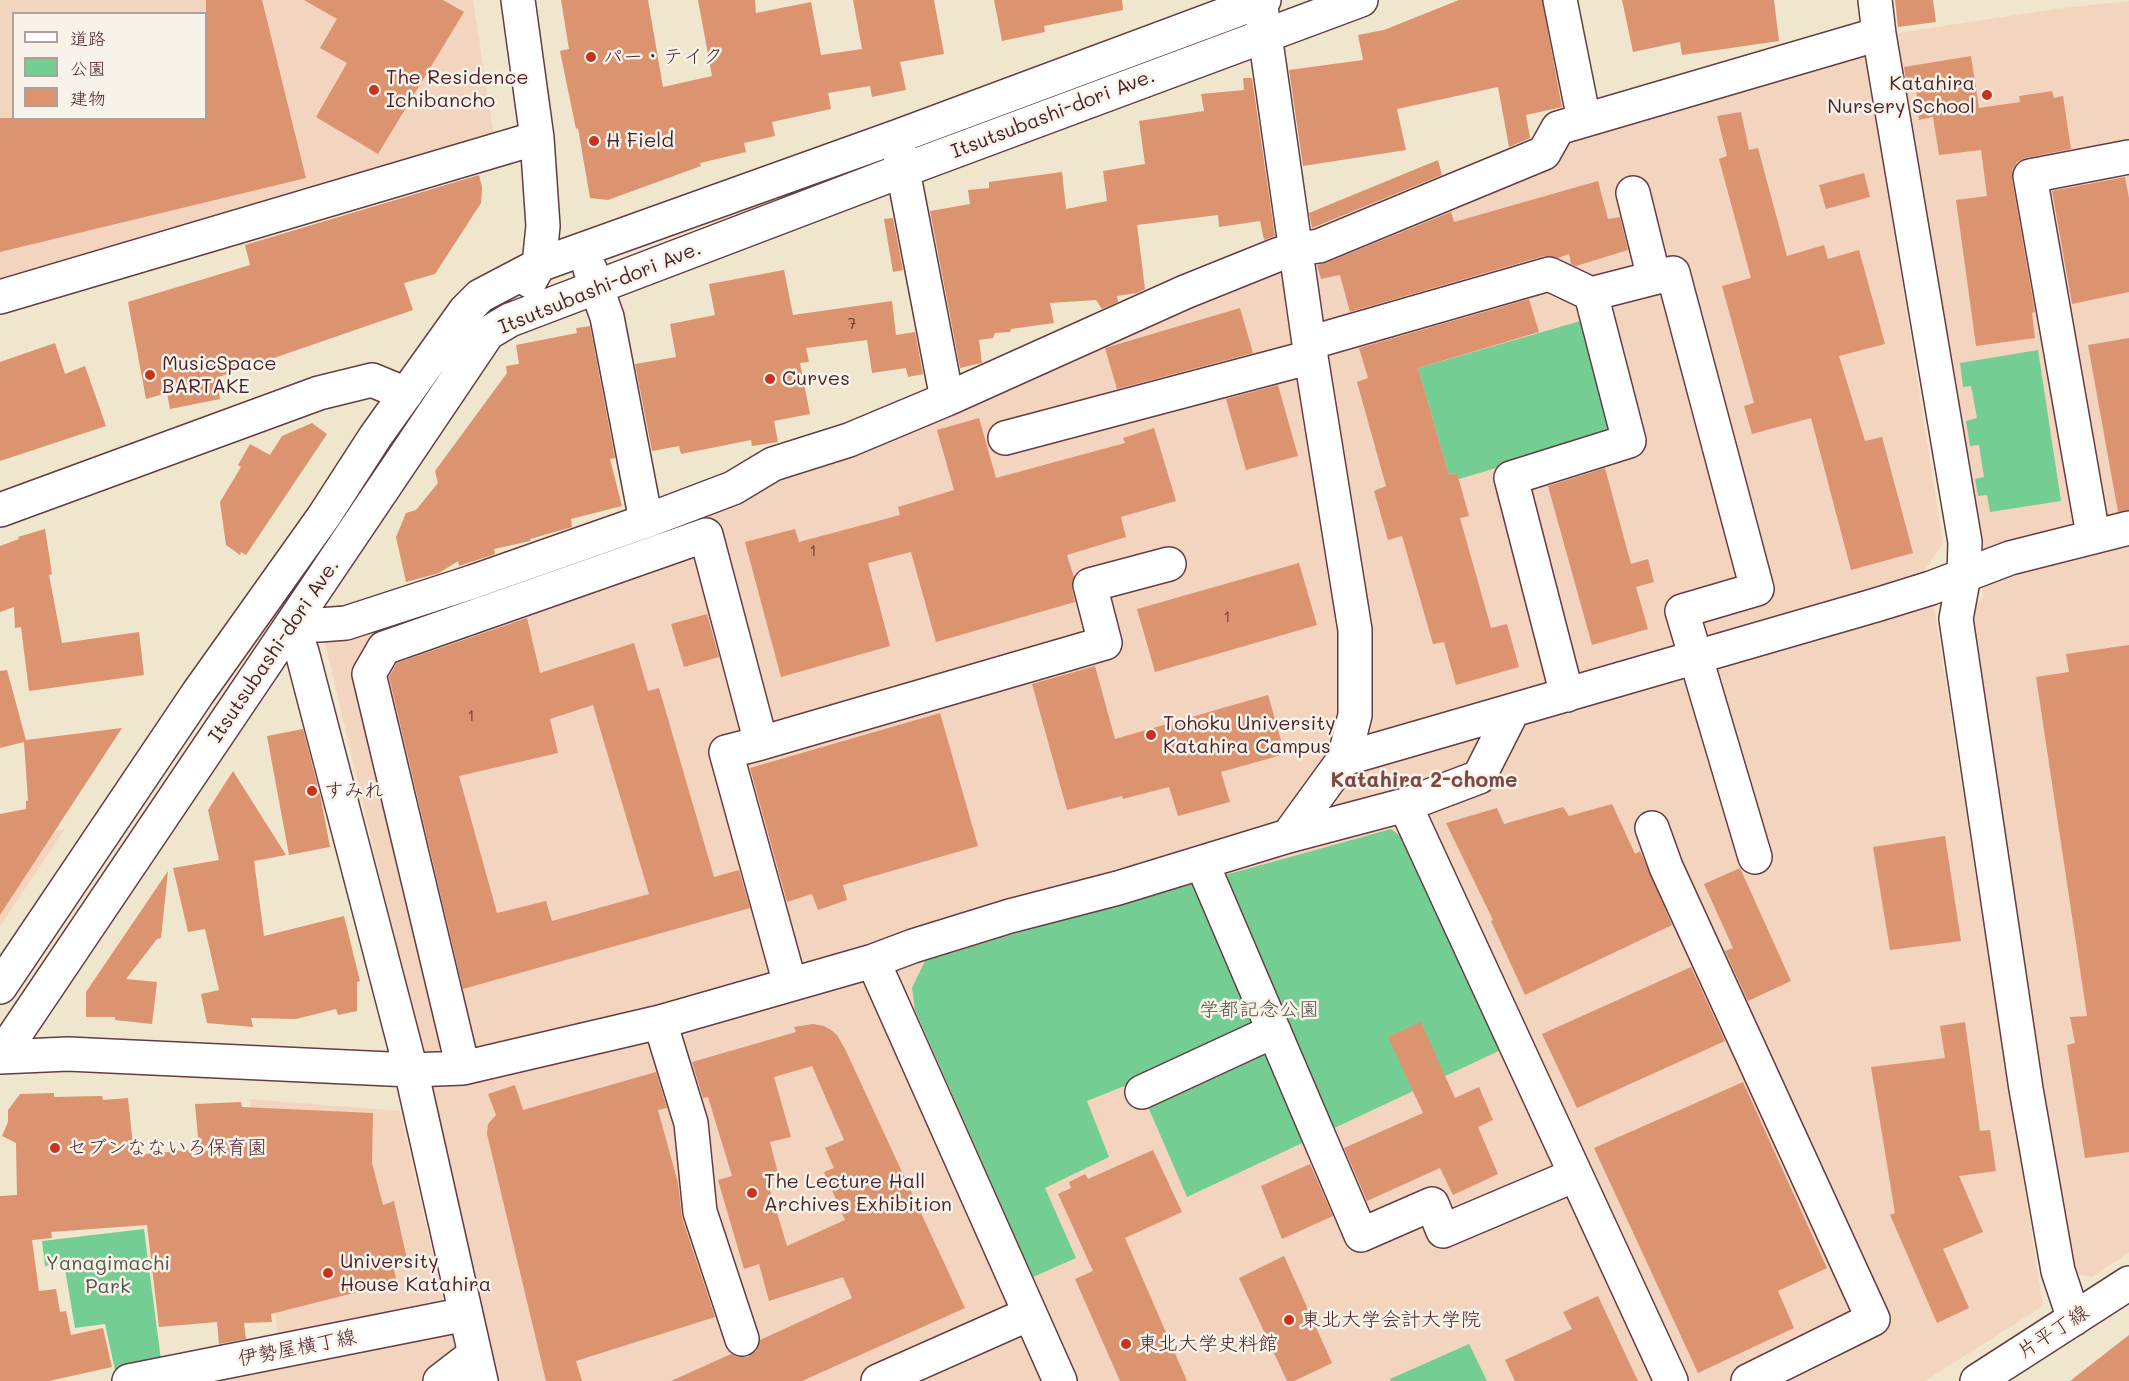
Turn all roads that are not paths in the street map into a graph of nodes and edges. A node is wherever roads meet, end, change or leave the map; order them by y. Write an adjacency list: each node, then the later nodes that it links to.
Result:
1 (518, 0): 10 (street)
2 (1361, 0): 7 (street, Itsutsubashi-dori Ave.)
3 (1560, 0): 8 (street)
4 (1875, 0): 6 (street)
5 (1261, 1): 7 (street); 9 (street, Itsutsubashi-dori Ave.)
6 (1879, 34): 8 (street); 31 (street)
7 (1266, 35): 12 (street, Itsutsubashi-dori Ave.); 14 (street)
8 (1584, 120): 14 (street)
9 (896, 137): 12 (street); 15 (street, Itsutsubashi-dori Ave.)
10 (537, 138): 16 (street); 20 (street)
11 (2129, 158): 29 (street)
12 (904, 170): 18 (street, Itsutsubashi-dori Ave.); 24 (street)
13 (1633, 194): 17 (street)
14 (1296, 249): 22 (street); 24 (street)
15 (583, 250): 16 (street, Itsutsubashi-dori Ave.); 18 (street)
16 (539, 265): 21 (street); 23 (street, Itsutsubashi-dori Ave.)
17 (1654, 278): 19 (street); 33 (street)
18 (597, 288): 21 (street, Itsutsubashi-dori Ave.); 27 (street)
19 (1591, 294): 22 (street); 34 (street)
20 (0, 297)
21 (510, 320): 32 (street, Itsutsubashi-dori Ave.)
22 (1310, 350): 25 (street); 37 (street)
23 (406, 394): 26 (street); 45 (street, Itsutsubashi-dori Ave.)
24 (947, 399): 27 (street)
25 (1005, 438)
26 (0, 510)
27 (646, 521): 32 (street)
28 (2129, 528): 29 (street)
29 (2093, 535): 31 (street)
30 (1169, 564): 36 (street)
31 (1964, 575): 33 (street); 56 (street)
32 (292, 624): 48 (street, Itsutsubashi-dori Ave.); 50 (street)
33 (1695, 658): 34 (street); 41 (street)
34 (1567, 695): 35 (street)
35 (1512, 712): 37 (street); 38 (street)
36 (761, 742): 44 (street); 49 (street)
37 (1344, 759): 40 (street)
38 (1405, 805): 40 (street); 52 (street)
39 (1653, 828): 64 (street)
40 (1288, 836): 42 (street)
41 (1755, 856)
42 (1202, 863): 43 (street); 47 (street)
43 (873, 961): 44 (street); 55 (street)
44 (790, 984): 46 (street)
45 (0, 987)
46 (660, 1022): 49 (street); 57 (street)
47 (1274, 1031): 51 (street); 52 (street)
48 (0, 1057): 50 (street)
49 (463, 1068): 50 (street)
50 (411, 1070): 54 (street)
51 (1142, 1092)
52 (1575, 1175): 63 (street)
53 (2129, 1283): 56 (street, 片平丁線)
54 (466, 1314): 58 (street); 59 (street, 伊勢屋横丁線)
55 (1029, 1314): 61 (street); 62 (street)
56 (2074, 1319): 65 (street, 片平丁線)
57 (742, 1339)
58 (478, 1368): 60 (street)
59 (129, 1381)
60 (440, 1381)
61 (878, 1381)
62 (1060, 1381)
63 (1671, 1381)
64 (1748, 1381)
65 (1977, 1381)

